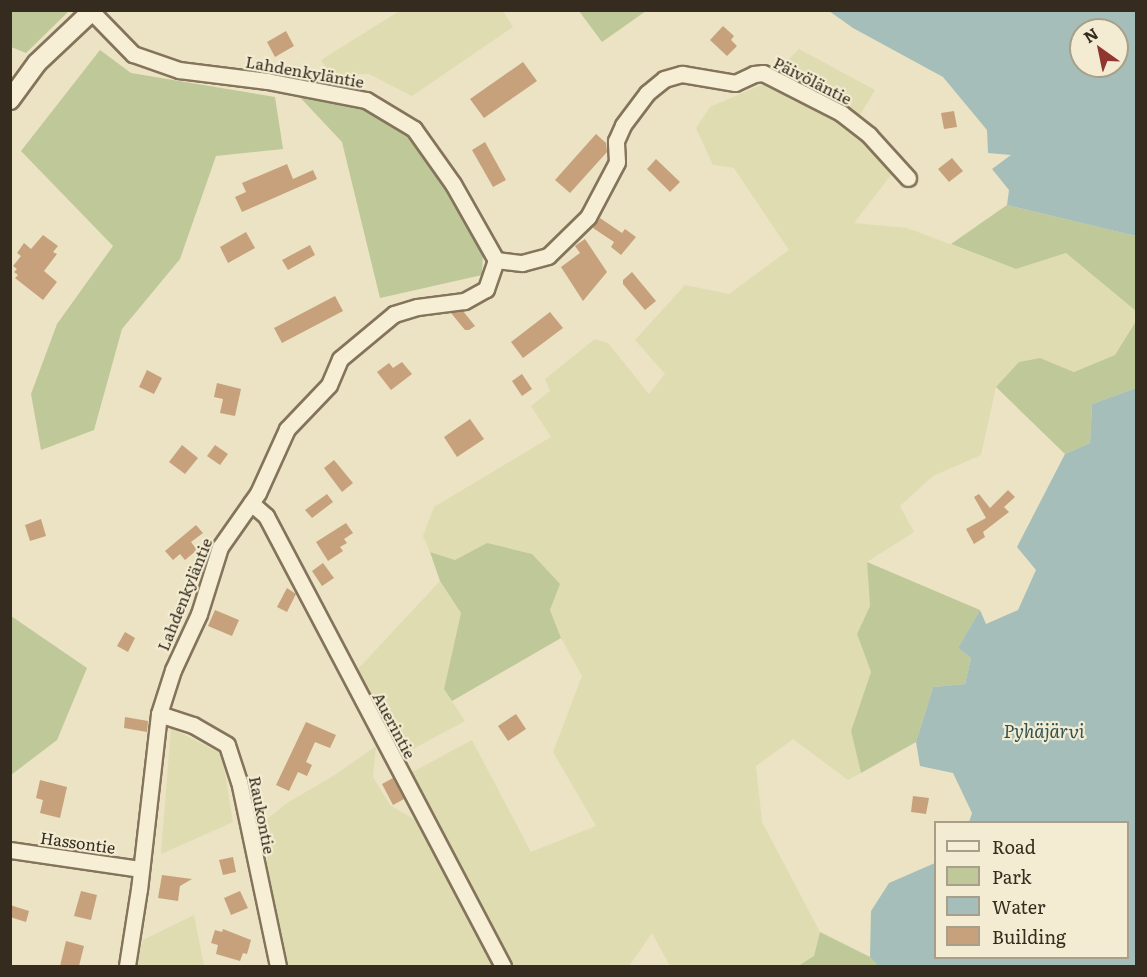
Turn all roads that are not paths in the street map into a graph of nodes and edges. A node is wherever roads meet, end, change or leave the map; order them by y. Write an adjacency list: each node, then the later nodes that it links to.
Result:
1 (92, 11): 2 (street); 4 (street, Lahdenkyläntie)
2 (10, 100)
3 (908, 178): 4 (street, Päivöläntie)
4 (496, 260): 5 (street, Lahdenkyläntie)
5 (251, 503): 6 (street, Lahdenkyläntie); 11 (street, Auerintie)
6 (159, 714): 8 (street, Lahdenkyläntie); 10 (street, Raukontie)
7 (10, 850): 8 (street, Hassontie)
8 (141, 869): 9 (street, Lahdenkyläntie)
9 (127, 966)
10 (278, 966)
11 (503, 966)

